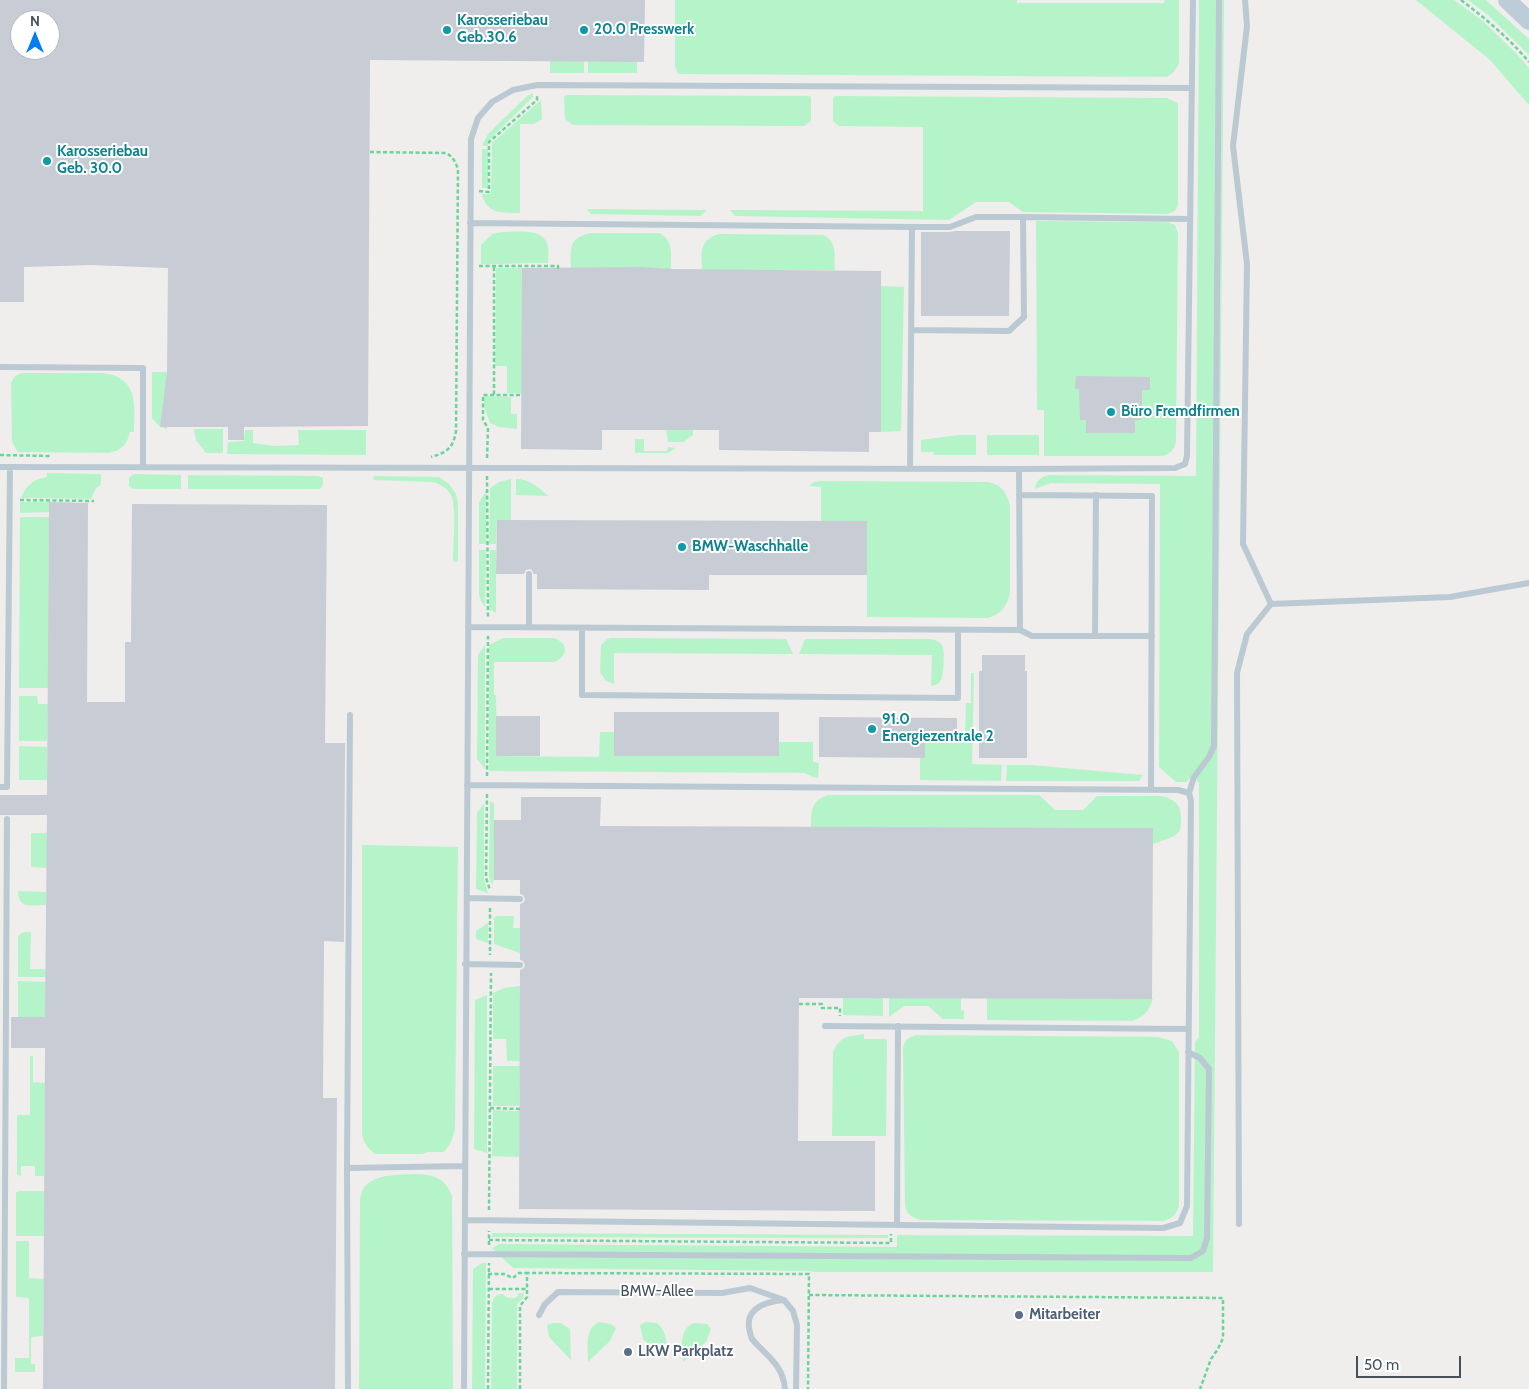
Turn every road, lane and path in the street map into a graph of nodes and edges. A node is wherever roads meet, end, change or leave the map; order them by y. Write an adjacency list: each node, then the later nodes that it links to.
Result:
1 (1193, 0): 9 (lane)
2 (1219, 0): 57 (lane)
3 (1245, 0): 41 (lane)
4 (1460, 0): 7 (path)
5 (1507, 0): 6 (main road)
6 (1529, 21)
7 (1529, 62)
8 (537, 85): 9 (lane); 12 (lane); 12 (path)
9 (1192, 88): 14 (lane)
10 (370, 152): 11 (path)
11 (457, 190): 12 (path); 17 (path)
12 (471, 191): 15 (lane)
13 (1023, 218): 14 (lane); 16 (lane); 21 (lane)
14 (1190, 219): 34 (lane)
15 (470, 223): 16 (lane); 18 (lane)
16 (912, 227): 21 (lane)
17 (457, 266): 18 (path); 27 (path)
18 (470, 266): 19 (path); 31 (lane)
19 (494, 267): 20 (path); 23 (path)
20 (558, 269)
21 (911, 330): 33 (lane)
22 (0, 367): 28 (lane)
23 (494, 395): 24 (path); 32 (path)
24 (522, 395)
25 (0, 455): 26 (path)
26 (57, 456)
27 (430, 458)
28 (142, 466): 30 (lane); 31 (lane)
29 (0, 467): 30 (lane)
30 (10, 467): 51 (lane)
31 (469, 468): 32 (lane); 42 (lane)
32 (487, 468): 33 (lane); 43 (path)
33 (910, 469): 34 (lane)
34 (1019, 469): 35 (lane)
35 (1019, 495): 36 (lane); 47 (lane)
36 (1096, 495): 48 (lane); 49 (lane)
37 (18, 500): 38 (path)
38 (94, 501)
39 (528, 574): 44 (lane)
40 (1529, 583): 41 (lane)
41 (1271, 604): 80 (lane)
42 (468, 627): 43 (lane); 53 (lane)
43 (488, 627): 44 (lane); 54 (path)
44 (528, 627): 45 (lane)
45 (582, 628): 46 (lane); 46 (lane)
46 (958, 630): 47 (lane)
47 (1020, 630): 48 (lane)
48 (1095, 636): 49 (lane)
49 (1152, 636): 56 (lane)
50 (0, 682): 51 (lane)
51 (8, 682): 55 (lane)
52 (350, 715): 77 (lane)
53 (467, 784): 54 (lane); 59 (lane)
54 (487, 785): 56 (lane); 60 (path)
55 (0, 787)
56 (1151, 790): 57 (lane)
57 (1189, 792): 71 (lane)
58 (7, 819): 62 (lane)
59 (467, 898): 60 (lane); 63 (lane)
60 (490, 898): 61 (lane); 64 (path)
61 (520, 899)
62 (4, 919): 66 (lane)
63 (465, 964): 64 (lane); 76 (lane)
64 (490, 964): 65 (lane); 73 (path)
65 (520, 965)
66 (3, 998): 75 (lane)
67 (799, 1004): 68 (path)
68 (840, 1017)
69 (825, 1026): 70 (lane)
70 (898, 1026): 71 (lane); 81 (lane)
71 (1188, 1029): 72 (lane)
72 (1188, 1052): 81 (lane); 84 (lane)
73 (490, 1108): 74 (path); 79 (path)
74 (520, 1109)
75 (3, 1156): 87 (lane)
76 (465, 1166): 77 (lane); 78 (lane)
77 (347, 1168): 94 (lane)
78 (465, 1220): 79 (lane); 83 (lane)
79 (489, 1220): 81 (lane); 82 (path)
80 (1239, 1224)
81 (894, 1225): 82 (path)
82 (489, 1240): 84 (path)
83 (464, 1254): 84 (lane); 95 (lane)
84 (489, 1254): 86 (path)
85 (527, 1273): 86 (path)
86 (488, 1274): 88 (path)
87 (2, 1276): 93 (lane)
88 (489, 1289): 89 (path); 96 (path)
89 (527, 1289)
90 (809, 1295): 99 (path)
91 (784, 1300): 92 (lane, BMW-Allee); 97 (lane); 98 (lane)
92 (539, 1315)
93 (4, 1389)
94 (348, 1389)
95 (464, 1389)
96 (488, 1389)
97 (785, 1389)
98 (796, 1389)
99 (1200, 1389)

